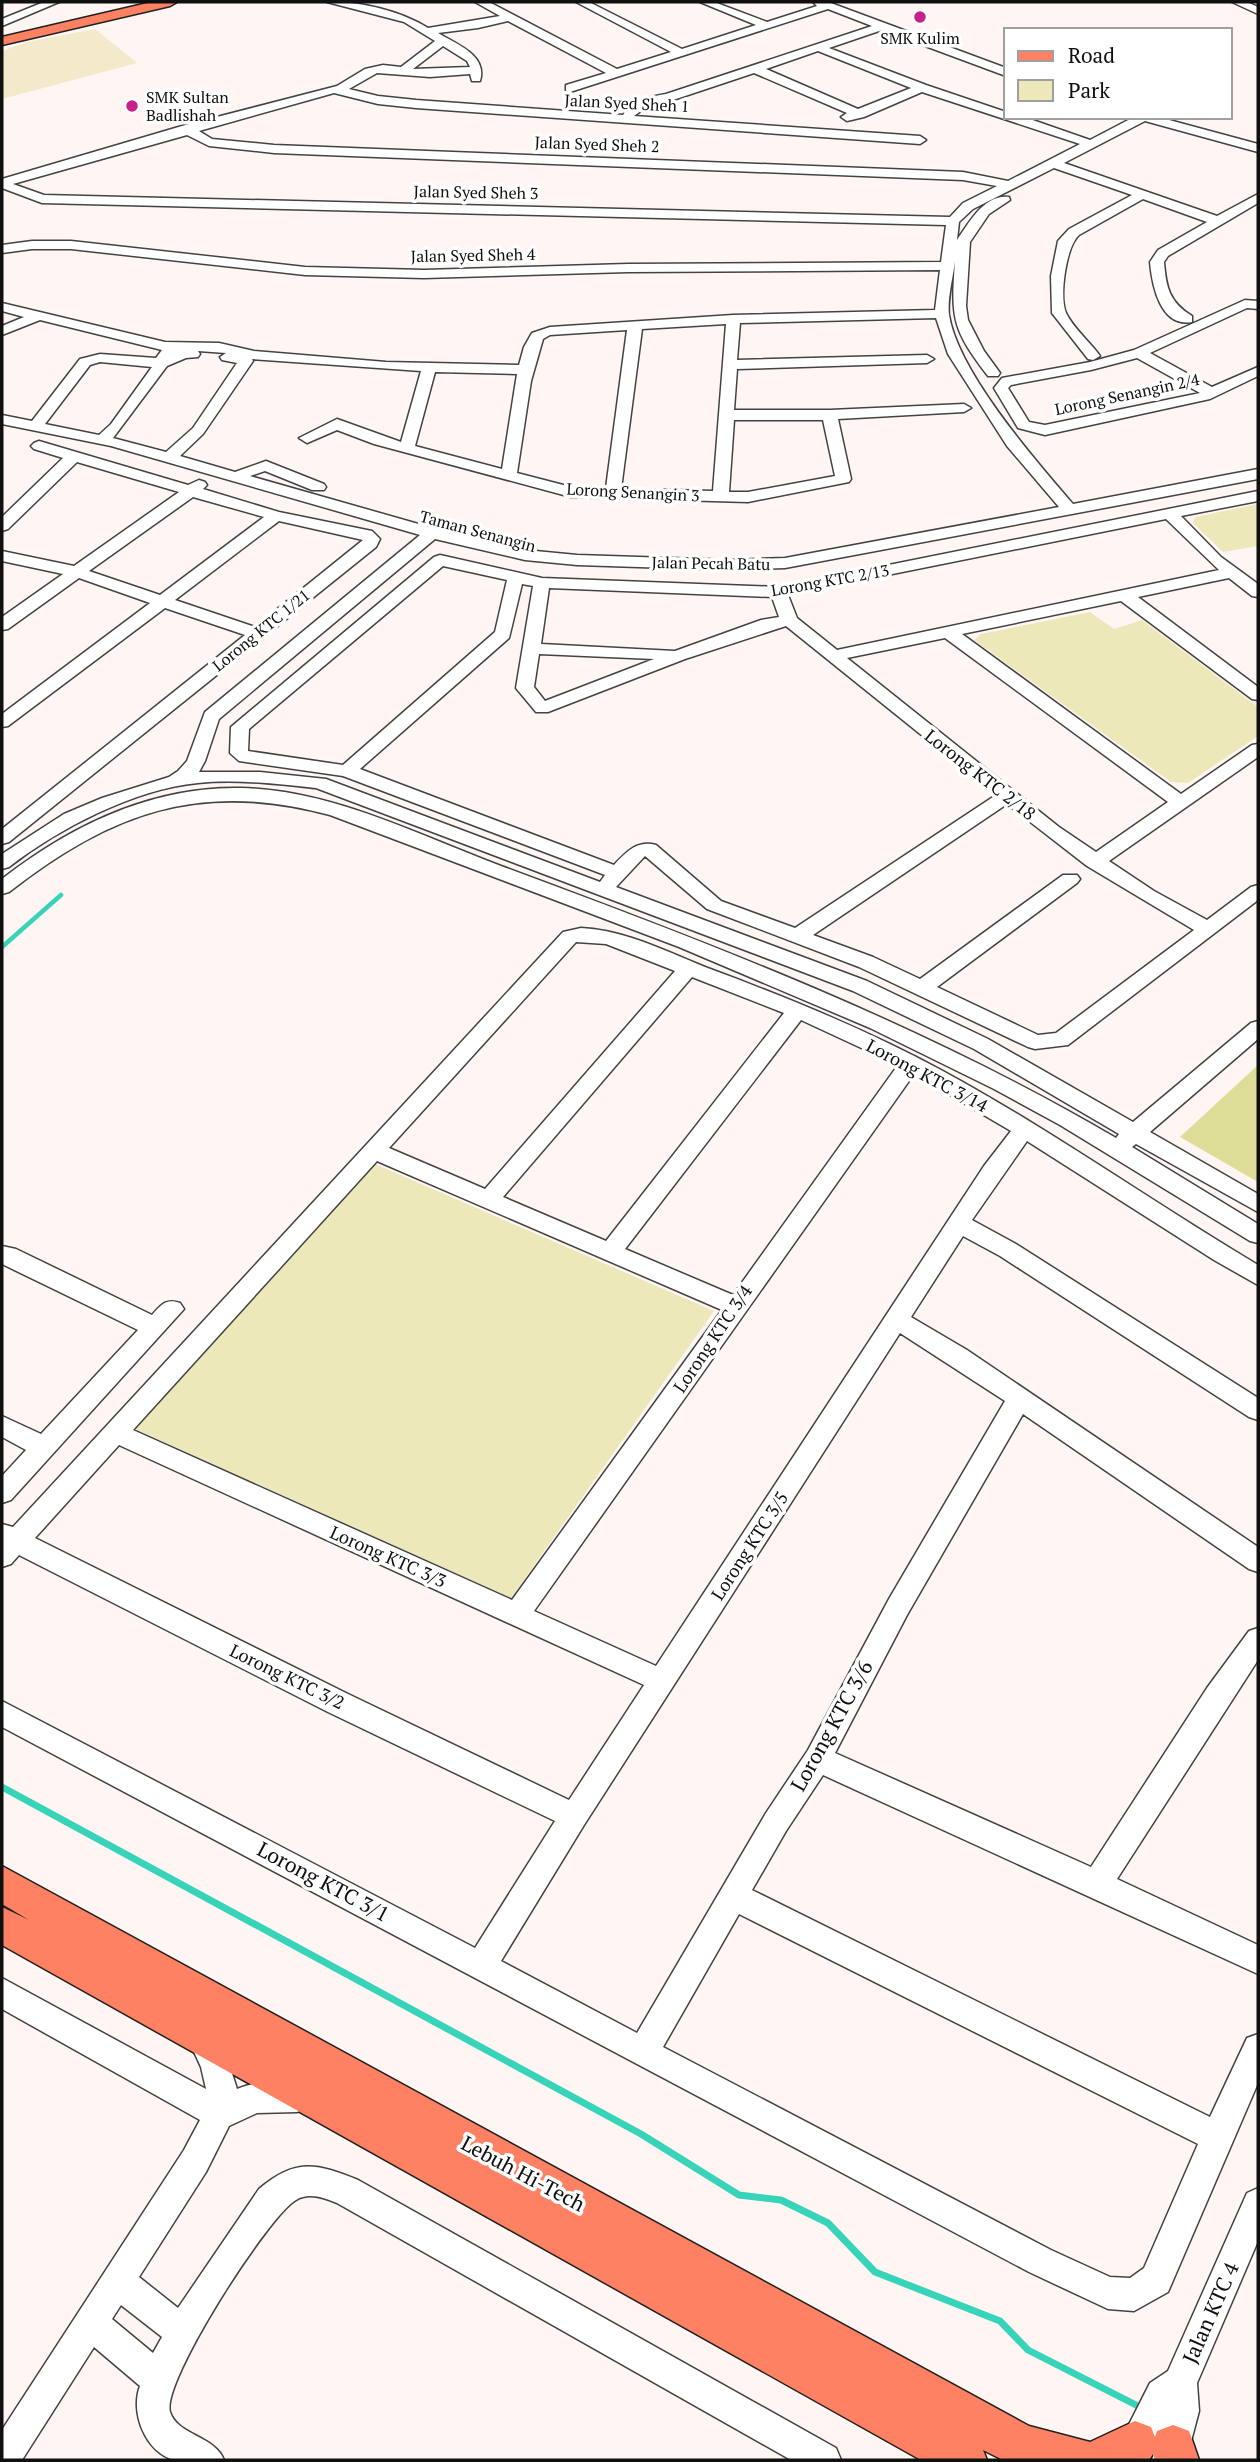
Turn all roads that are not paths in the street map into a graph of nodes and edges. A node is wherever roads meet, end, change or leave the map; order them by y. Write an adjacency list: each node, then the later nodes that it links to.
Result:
1 (53, 2): 13 (street)
2 (144, 2): 11 (main road)
3 (170, 2): 11 (main road)
4 (333, 2): 16 (street)
5 (481, 2): 12 (street)
6 (581, 2): 21 (street)
7 (705, 2): 14 (street)
8 (1238, 2): 10 (street)
9 (822, 4): 14 (street); 15 (street)
10 (1258, 10)
11 (89, 17): 17 (main road); 18 (main road)
12 (510, 17): 16 (street); 25 (street)
13 (2, 23)
14 (763, 24): 21 (street)
15 (880, 27): 20 (street); 24 (street)
16 (428, 31): 19 (street)
17 (2, 35)
18 (2, 41)
19 (443, 41): 23 (street); 23 (street)
20 (819, 48): 22 (street); 27 (street)
21 (680, 52): 25 (street)
22 (756, 69): 29 (street); 31 (street)
23 (403, 71): 28 (street)
24 (1004, 71)
25 (616, 74): 26 (street)
26 (570, 88)
27 (922, 88): 29 (street); 30 (street)
28 (337, 89): 31 (street, Jalan Syed Sheh 1); 35 (street)
29 (860, 114): 36 (street)
30 (1004, 114)
31 (627, 118): 36 (street, Jalan Syed Sheh 1)
32 (1018, 119): 38 (street)
33 (1140, 119): 38 (street)
34 (1151, 119): 39 (street)
35 (186, 129): 41 (street); 42 (street, Jalan Syed Sheh 2)
36 (822, 131): 37 (street, Jalan Syed Sheh 1)
37 (920, 140)
38 (1091, 144): 40 (street)
39 (1258, 148)
40 (1059, 165): 42 (street); 43 (street); 69 (street)
41 (2, 183): 45 (street, Jalan Syed Sheh 3)
42 (1010, 185): 45 (street)
43 (1143, 194): 46 (street); 61 (street)
44 (1258, 198): 46 (street)
45 (953, 221): 48 (street)
46 (1218, 221): 55 (street)
47 (2, 248): 48 (street, Jalan Syed Sheh 4)
48 (947, 266): 53 (street)
49 (1258, 297): 52 (street, Lorong Senangin 2/4)
50 (1258, 305): 52 (street, Lorong Senangin 2/4)
51 (2, 307): 54 (street)
52 (1212, 313): 55 (street, Lorong Senangin 2/4); 60 (street, Lorong Senangin 2/4)
53 (942, 314): 56 (street); 70 (street)
54 (38, 316): 58 (street); 59 (street)
55 (1187, 318): 61 (street, Lorong Senangin 2/4)
56 (733, 319): 57 (street); 64 (street)
57 (635, 326): 66 (street); 93 (street)
58 (2, 331)
59 (165, 346): 63 (street); 65 (street)
60 (1139, 353): 67 (street, Lorong Senangin 2/4); 72 (street)
61 (1093, 356): 67 (street, Lorong Senangin 2/4)
62 (927, 359): 64 (street)
63 (162, 363): 77 (street); 80 (street); 85 (street)
64 (730, 365): 74 (street)
65 (429, 367): 66 (street); 83 (street)
66 (526, 370): 89 (street)
67 (1036, 371): 69 (street, Lorong Senangin 2/4); 78 (street, Lorong Senangin 2/4)
68 (1258, 371): 72 (street, Lorong Senangin 2/4)
69 (993, 373): 70 (street, Lorong Senangin 2/4)
70 (970, 377): 82 (street)
71 (1258, 385): 78 (street)
72 (1212, 393): 78 (street, Lorong Senangin 2/4)
73 (964, 408): 75 (street)
74 (726, 415): 75 (street); 94 (street)
75 (830, 415): 91 (street)
76 (2, 420): 77 (street, Jalan Pecah Batu)
77 (36, 426): 80 (street, Jalan Pecah Batu)
78 (1084, 429): 82 (street)
79 (307, 438): 83 (street, Lorong Senangin 3)
80 (103, 439): 85 (street, Jalan Pecah Batu)
81 (39, 446): 84 (street, Lorong KTC 1/21)
82 (1015, 446): 96 (street)
83 (407, 447): 89 (street, Lorong Senangin 3)
84 (75, 455): 92 (street, Lorong KTC 1/21); 100 (street)
85 (170, 457): 87 (street, Jalan Pecah Batu)
86 (1258, 461): 96 (street)
87 (216, 473): 90 (street, Jalan Pecah Batu); 92 (street)
88 (1258, 474): 96 (street, Jalan Pecah Batu)
89 (509, 475): 93 (street, Lorong Senangin 3)
90 (234, 478): 99 (street, Jalan Pecah Batu); 102 (street, Taman Senangin)
91 (843, 479): 94 (street, Lorong Senangin 3)
92 (190, 492): 98 (street, Lorong KTC 1/21); 105 (street)
93 (613, 493): 94 (street, Lorong Senangin 3)
94 (721, 496)
95 (1258, 496): 97 (street, Lorong KTC 2/13)
96 (1064, 504): 102 (street, Jalan Pecah Batu)
97 (1170, 514): 106 (street); 109 (street, Lorong KTC 2/13)
98 (276, 516): 112 (street); 116 (street, Lorong KTC 1/21)
99 (400, 524): 101 (street, Jalan Pecah Batu); 103 (street)
100 (2, 526)
101 (432, 533): 102 (street, Jalan Pecah Batu); 103 (street)
102 (854, 549)
103 (409, 553): 124 (street)
104 (2, 556): 105 (street)
105 (77, 572): 112 (street); 114 (street)
106 (1230, 573): 110 (street); 111 (street)
107 (515, 579): 108 (street, Lorong KTC 2/13); 125 (street); 125 (street, Lorong KTC 2/13)
108 (542, 583): 109 (street, Lorong KTC 2/13); 117 (street)
109 (779, 592): 113 (street)
110 (1258, 592)
111 (1124, 595): 115 (street); 120 (street)
112 (163, 601): 116 (street); 122 (street)
113 (789, 620): 118 (street); 119 (street, Lorong KTC 2/18)
114 (2, 625)
115 (948, 632): 119 (street); 129 (street)
116 (256, 633): 130 (street, Lorong KTC 1/21)
117 (531, 649): 118 (street); 121 (street)
118 (679, 655): 121 (street)
119 (832, 656): 128 (street, Lorong KTC 2/18)
120 (1258, 695)
121 (542, 708)
122 (2, 722)
123 (1258, 749): 129 (street)
124 (198, 761): 126 (street); 127 (street)
125 (347, 771): 133 (street)
126 (219, 777): 127 (street); 136 (street)
127 (165, 784): 132 (street)
128 (1007, 796): 131 (street, Lorong KTC 2/18); 139 (street)
129 (1180, 802): 131 (street)
130 (2, 838)
131 (1094, 862): 138 (street, Lorong KTC 2/18)
132 (2, 863)
133 (618, 873): 136 (street); 139 (street)
134 (1070, 879): 141 (street)
135 (2, 888): 147 (street)
136 (604, 890): 146 (street)
137 (1258, 891): 138 (street)
138 (1208, 929): 141 (street)
139 (797, 936): 141 (street)
140 (688, 968): 142 (street, Lorong KTC 3/14); 148 (street, Lorong KTC 3/14); 149 (street)
141 (920, 989)
142 (798, 1010): 144 (street, Lorong KTC 3/14); 153 (street)
143 (1258, 1028): 146 (street)
144 (910, 1064): 145 (street, Lorong KTC 3/14); 156 (street, Lorong KTC 3/4)
145 (1024, 1130): 151 (street, Lorong KTC 3/5); 155 (street, Lorong KTC 3/14)
146 (1135, 1131): 147 (street); 150 (street)
147 (1118, 1148): 152 (street)
148 (372, 1150): 149 (street); 163 (street)
149 (488, 1200): 153 (street)
150 (1258, 1204)
151 (960, 1224): 158 (street, Lorong KTC 3/5); 161 (street)
152 (1258, 1234)
153 (611, 1251): 156 (street)
154 (2, 1255): 159 (street)
155 (1258, 1276)
156 (736, 1306): 168 (street, Lorong KTC 3/4)
157 (172, 1309): 159 (street)
158 (897, 1320): 160 (street); 170 (street, Lorong KTC 3/5)
159 (154, 1327): 164 (street)
160 (1019, 1399): 167 (street); 172 (street, Lorong KTC 3/6)
161 (1258, 1410)
162 (2, 1426): 164 (street)
163 (114, 1432): 166 (street); 168 (street, Lorong KTC 3/3)
164 (43, 1447): 165 (street)
165 (2, 1493)
166 (7, 1543): 173 (street, Lorong KTC 3/2)
167 (1258, 1561)
168 (517, 1614): 170 (street, Lorong KTC 3/3)
169 (1258, 1639): 175 (street)
170 (662, 1681): 173 (street, Lorong KTC 3/5)
171 (2, 1713): 179 (street, Lorong KTC 3/1)
172 (818, 1759): 175 (street); 176 (street, Lorong KTC 3/6)
173 (574, 1816): 179 (street, Lorong KTC 3/5)
174 (2, 1884): 193 (main road, Lebuh Hi-Tech)
175 (1097, 1884): 178 (street)
176 (734, 1896): 183 (street, Lorong KTC 3/6); 186 (street)
177 (2, 1925): 181 (main road, Lebuh Hi-Tech)
178 (1258, 1959)
179 (481, 1966): 183 (street, Lorong KTC 3/1)
180 (2, 1993): 185 (street)
181 (200, 2034): 184 (main road, Lebuh Hi-Tech); 185 (street)
182 (1258, 2049): 186 (street)
183 (643, 2053): 186 (street, Lorong KTC 3/1)
184 (309, 2098): 185 (street); 198 (main road, Lebuh Hi-Tech)
185 (221, 2114): 188 (street)
186 (1217, 2137)
187 (1258, 2204): 192 (street, Jalan KTC 4)
188 (117, 2281): 189 (street); 190 (street)
189 (90, 2323): 191 (street); 195 (street)
190 (182, 2332): 191 (street); 197 (street)
191 (158, 2380): 196 (street)
192 (1180, 2384): 194 (street, Jalan KTC 4)
193 (1033, 2453): 199 (main road, Lebuh Hi-Tech)
194 (1147, 2455)
195 (2, 2460)
196 (207, 2460)
197 (824, 2460)
198 (965, 2460)
199 (1080, 2460)

